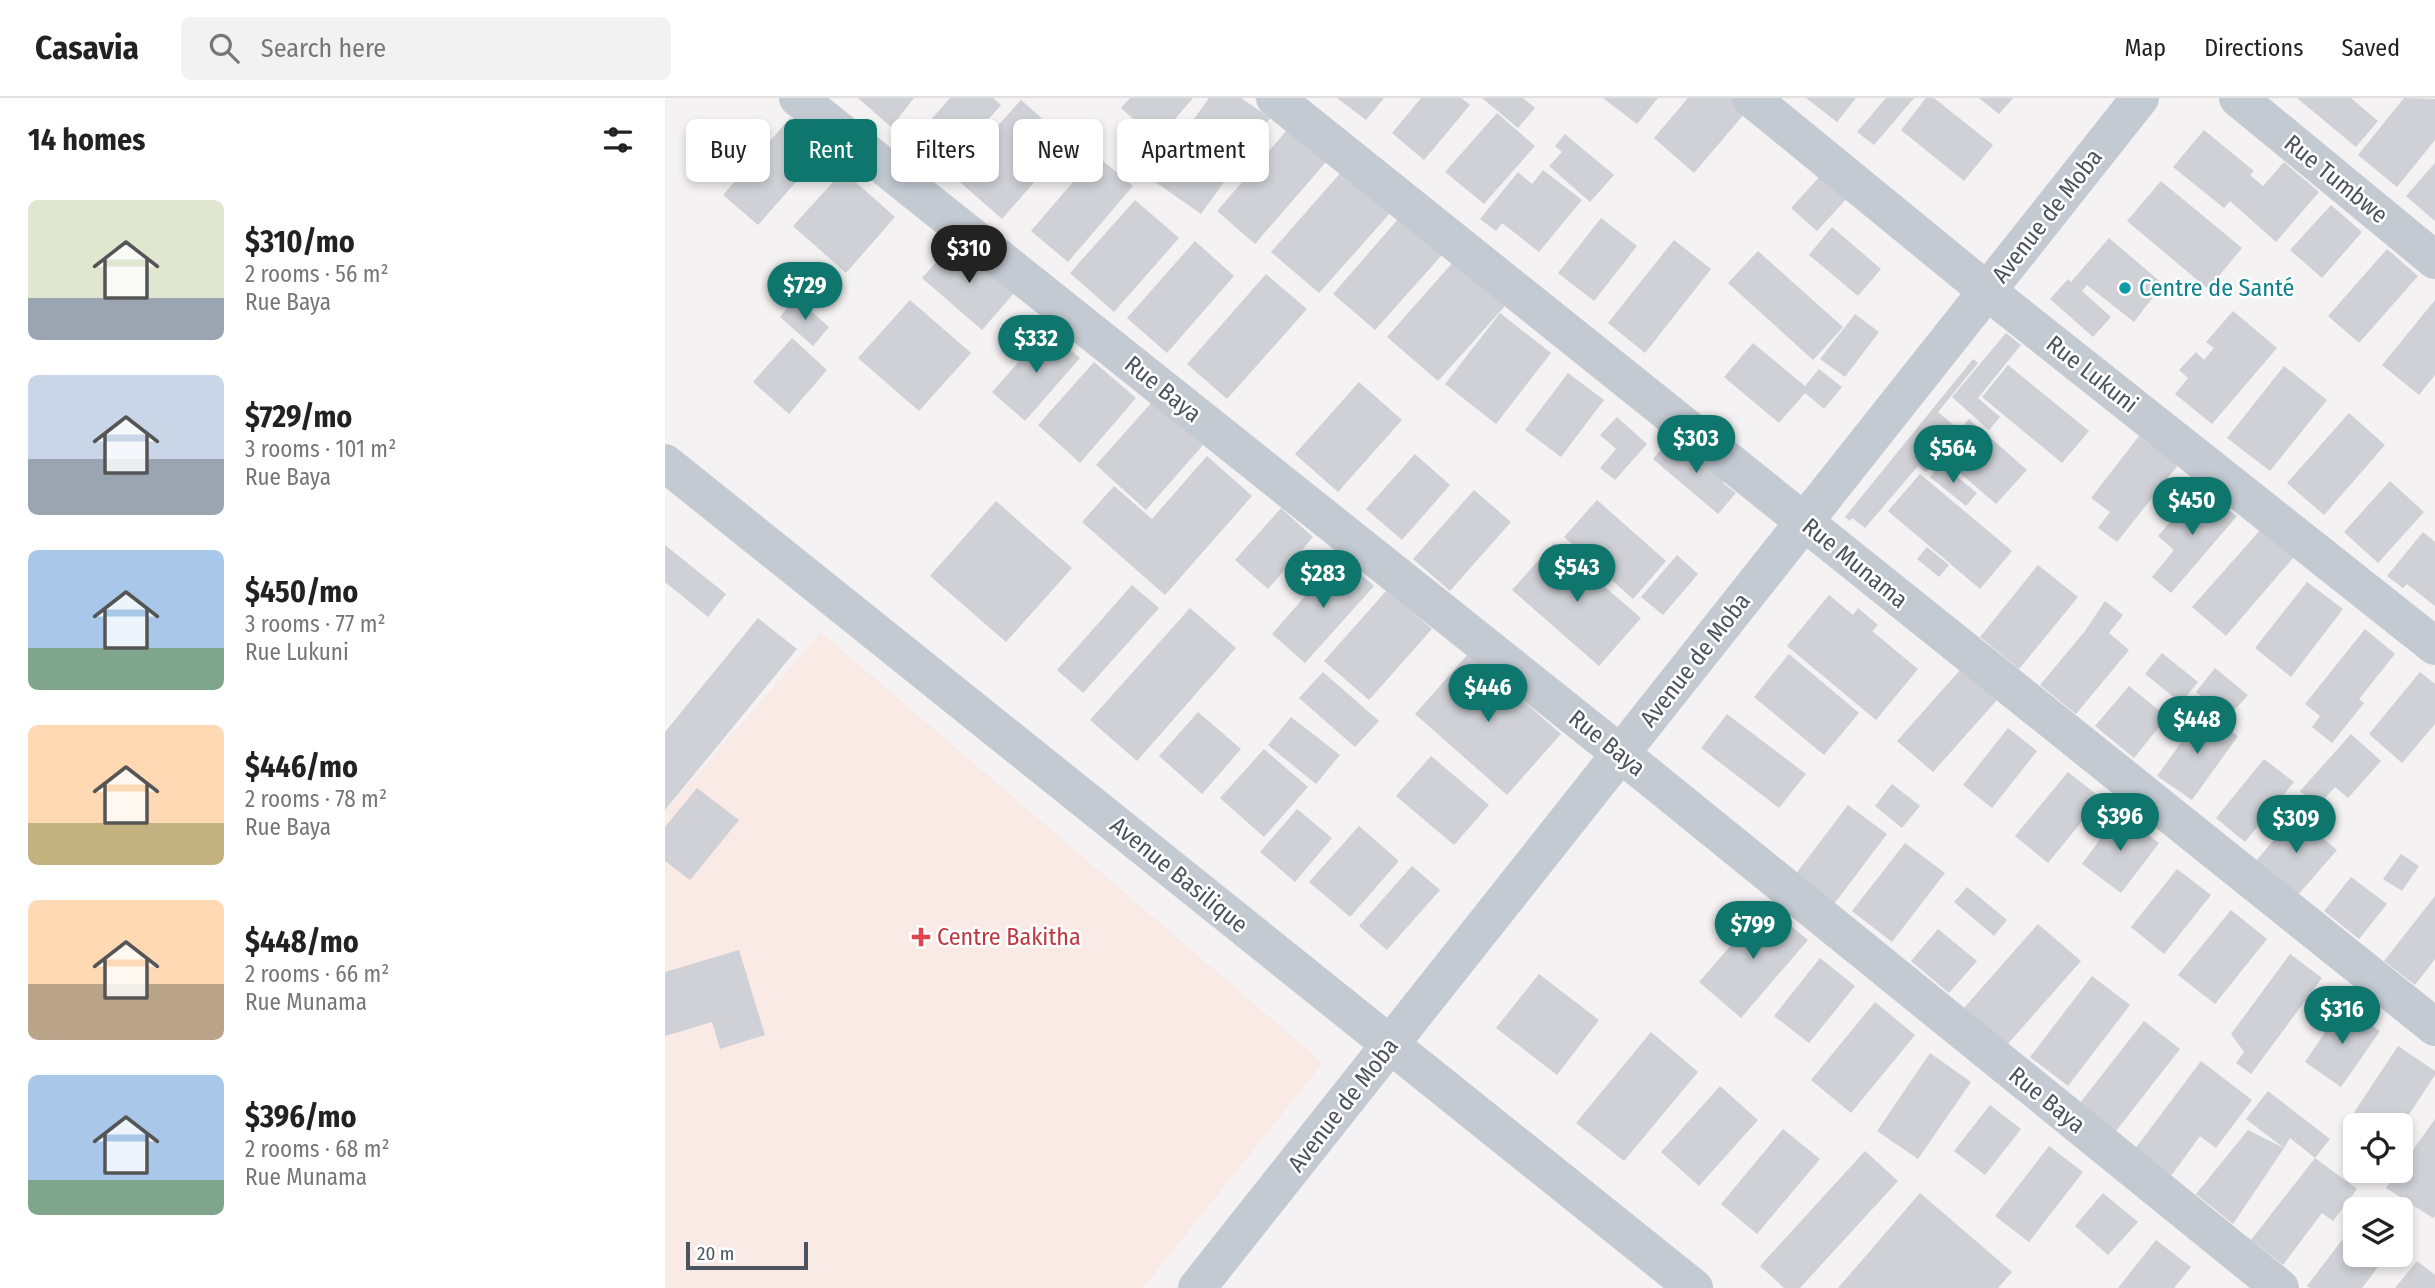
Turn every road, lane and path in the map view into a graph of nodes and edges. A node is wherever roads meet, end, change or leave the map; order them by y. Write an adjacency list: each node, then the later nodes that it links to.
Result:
1 (798, 98): 11 (street, Rue Baya)
2 (1275, 98): 9 (street, Rue Munama)
3 (1751, 98): 7 (street, Rue Lukuni)
4 (2140, 98): 7 (street, Avenue de Moba)
5 (2238, 98): 6 (street, Rue Tumbwe)
6 (2435, 260)
7 (1987, 291): 9 (street, Avenue de Moba); 10 (street, Rue Lukuni)
8 (665, 463): 13 (street, Avenue Basilique)
9 (1804, 522): 11 (street, Avenue de Moba); 12 (street, Rue Munama)
10 (2435, 646)
11 (1621, 754): 13 (street, Avenue de Moba); 16 (street, Rue Baya)
12 (2435, 1027)
13 (1390, 1045): 14 (street, Avenue de Moba); 15 (street, Avenue Basilique)
14 (1197, 1288)
15 (1694, 1288)
16 (2280, 1288)

